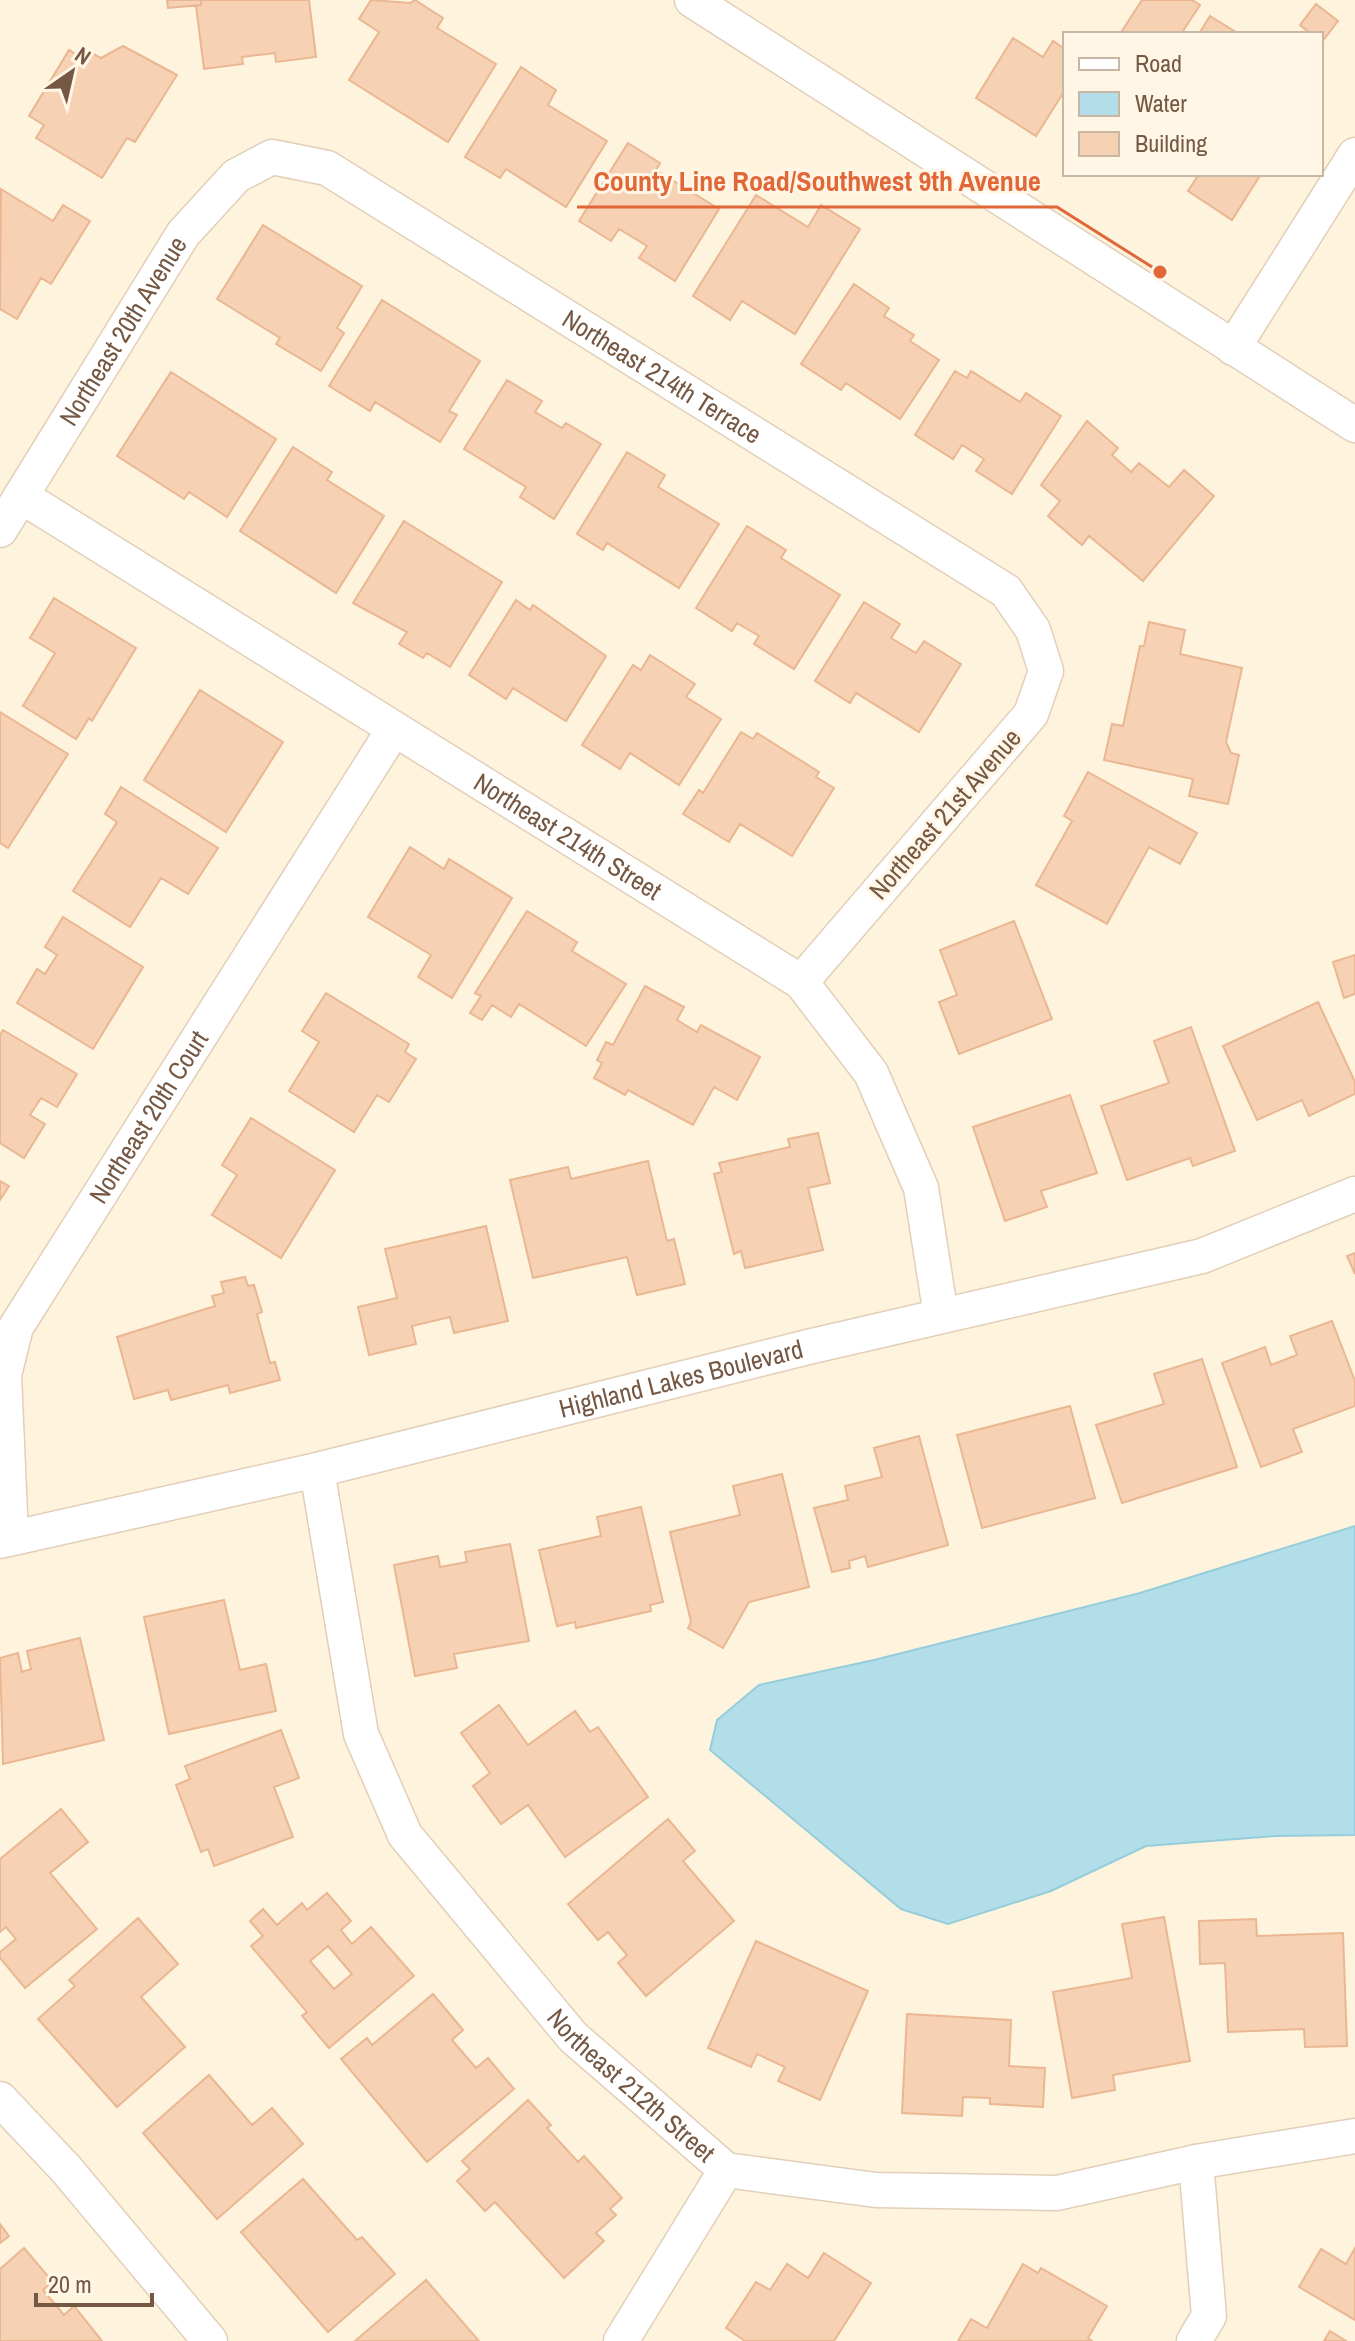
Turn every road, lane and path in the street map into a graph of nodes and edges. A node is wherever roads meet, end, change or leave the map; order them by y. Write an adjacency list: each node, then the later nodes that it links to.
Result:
1 (692, 0): 4 (street)
2 (1355, 155): 4 (street)
3 (272, 157): 6 (street, Northeast 20th Avenue); 8 (street, Northeast 214th Terrace)
4 (1233, 348): 5 (street)
5 (1355, 425)
6 (21, 496): 7 (street, Northeast 20th Avenue); 9 (street, Northeast 214th Street)
7 (0, 530)
8 (1033, 630): 10 (street, Northeast 21st Avenue)
9 (394, 729): 10 (street, Northeast 214th Street); 14 (street, Northeast 20th Court)
10 (801, 982): 12 (street, Northeast 214th Street)
11 (1355, 1194): 12 (street, Highland Lakes Boulevard)
12 (941, 1316): 13 (street, Highland Lakes Boulevard)
13 (317, 1470): 14 (street, Highland Lakes Boulevard); 18 (street, Northeast 212th Street)
14 (6, 1539)
15 (0, 2099): 19 (street)
16 (1355, 2136): 17 (street, Northeast 212th Street)
17 (1196, 2162): 18 (street, Northeast 212th Street); 21 (street)
18 (726, 2170): 20 (street)
19 (210, 2341)
20 (621, 2341)
21 (1194, 2341)

